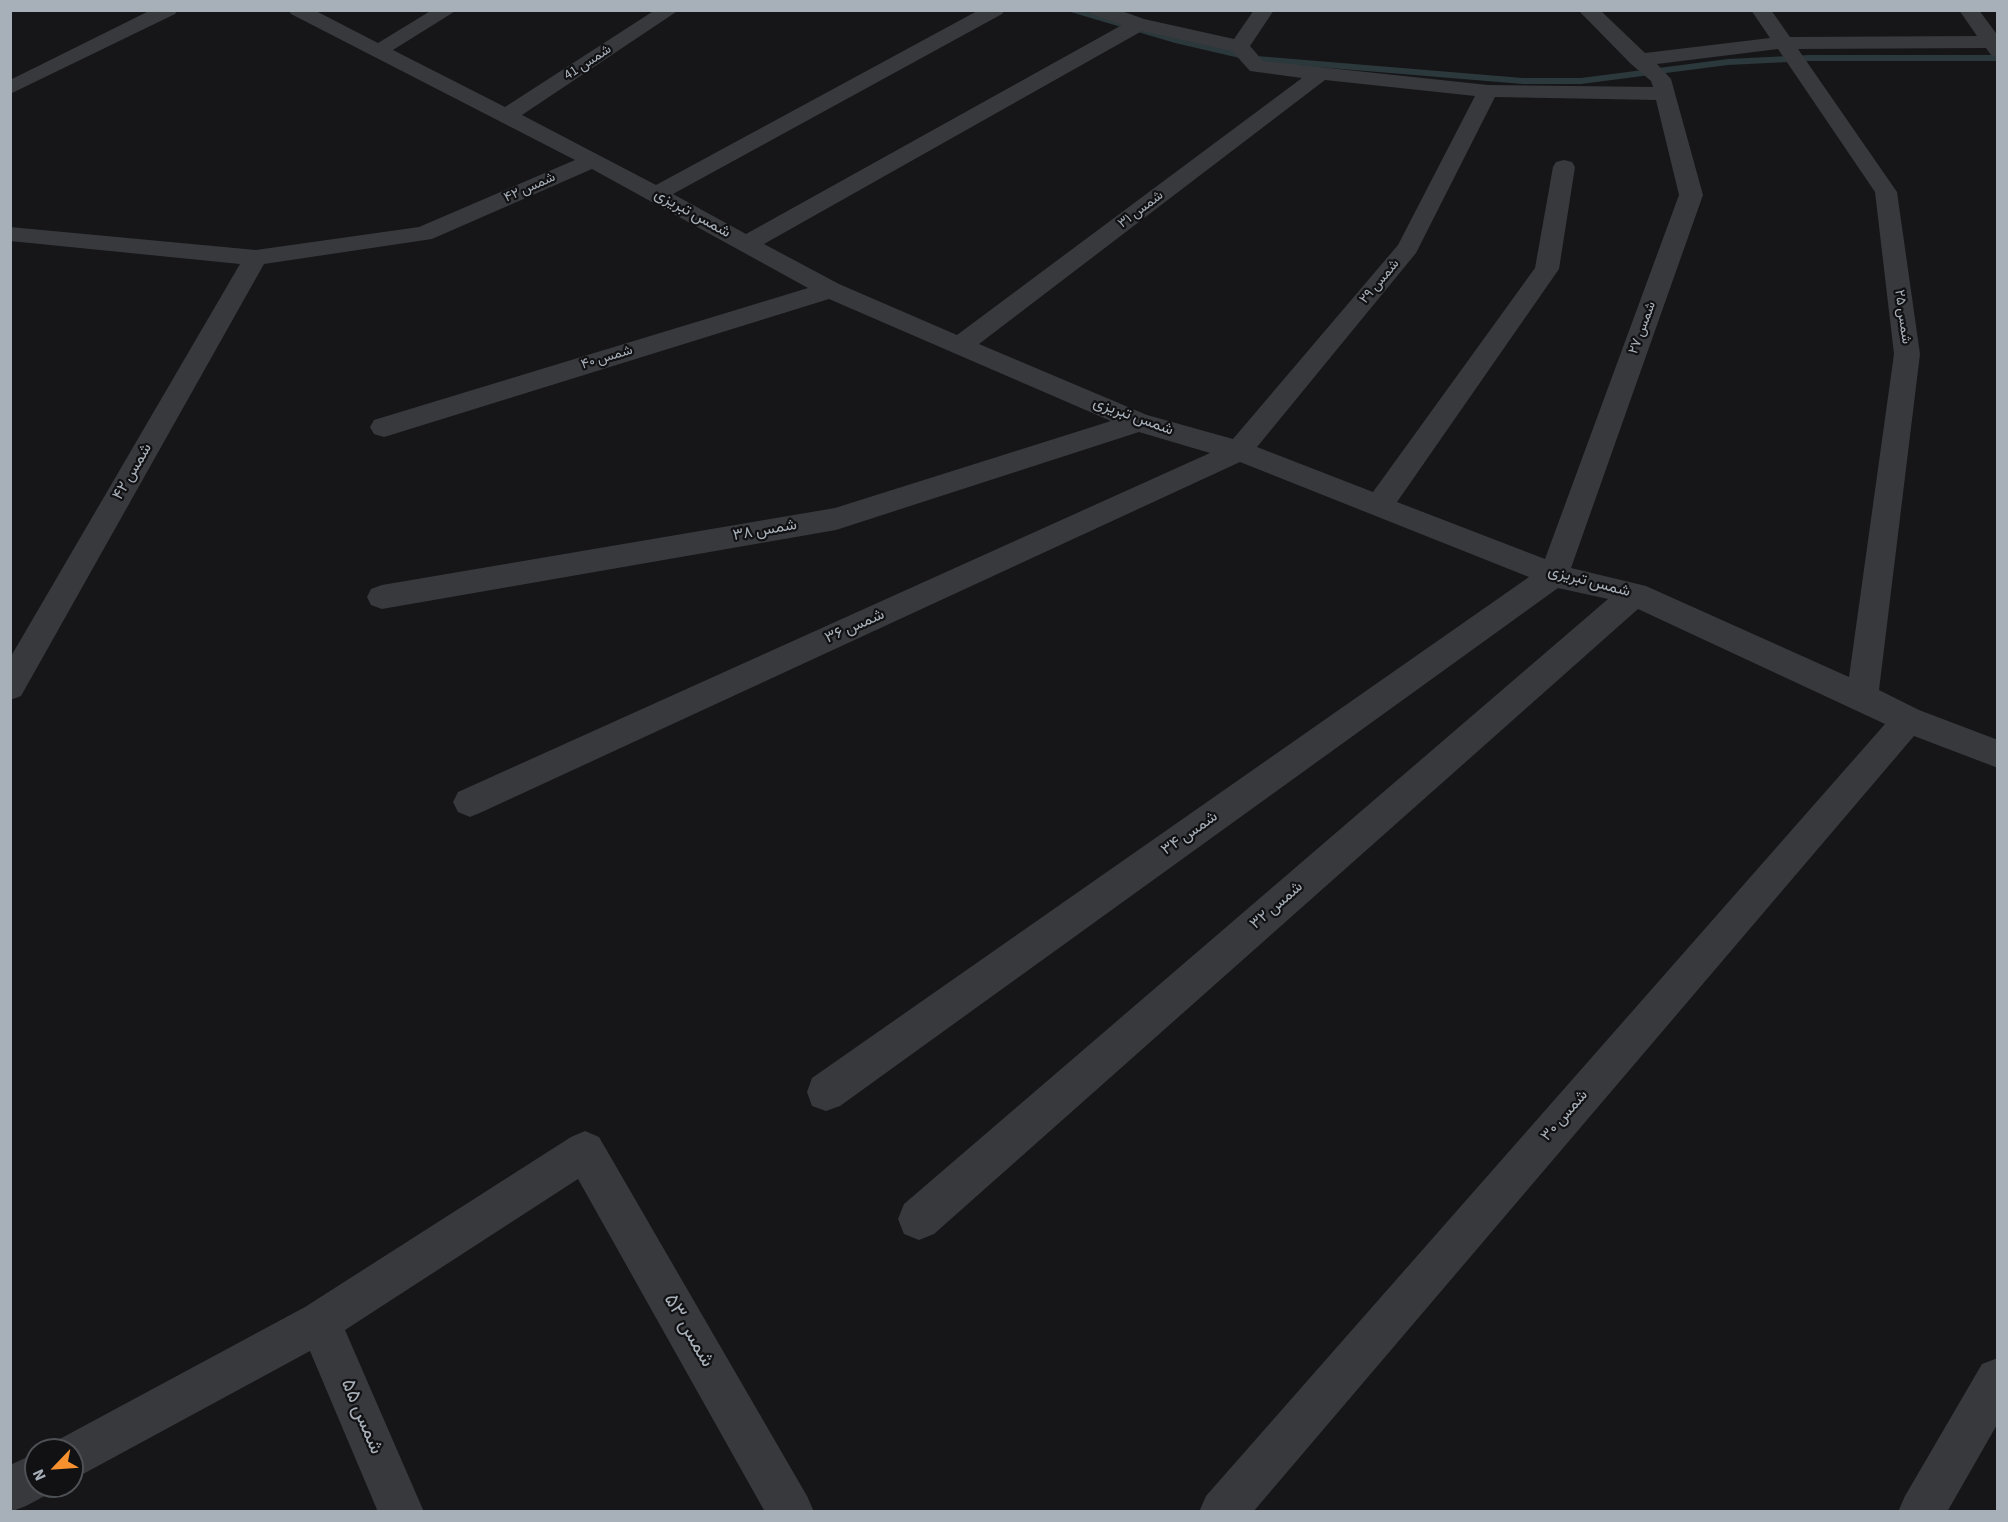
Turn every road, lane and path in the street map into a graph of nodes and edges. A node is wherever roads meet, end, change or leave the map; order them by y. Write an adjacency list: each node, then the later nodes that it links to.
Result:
1 (168, 10): 19 (street)
2 (298, 10): 15 (street, شمس تبریزی)
3 (447, 10): 15 (street)
4 (669, 10): 21 (street, شمس 41)
5 (995, 10): 24 (street)
6 (1098, 10): 11 (street)
7 (1264, 10): 14 (street)
8 (1588, 10): 16 (street)
9 (1761, 10): 12 (street, شمس ۲۵)
10 (1969, 10): 13 (street)
11 (1138, 24): 14 (street); 26 (street)
12 (1781, 43): 13 (street); 16 (street); 38 (street, شمس ۲۵)
13 (1995, 45)
14 (1239, 46): 17 (street)
15 (378, 51): 21 (street, شمس تبریزی)
16 (1638, 60): 18 (street)
17 (1323, 73): 20 (street); 29 (street, شمس ۳۱)
18 (1663, 86): 20 (street); 34 (street, شمس ۲۷)
19 (10, 87)
20 (1488, 91): 32 (street, شمس ۲۹)
21 (506, 116): 22 (street, شمس تبریزی)
22 (593, 160): 24 (street, شمس تبریزی); 27 (street, شمس ۴۲)
23 (1564, 167): 33 (street)
24 (657, 194): 26 (street, شمس تبریزی)
25 (13, 238): 27 (street, شمس ۴۲)
26 (746, 244): 28 (street, شمس تبریزی)
27 (256, 258): 37 (street, شمس ۴۲)
28 (830, 290): 29 (street, شمس تبریزی); 31 (street, شمس ۴۰)
29 (959, 346): 30 (street, شمس تبریزی)
30 (1138, 422): 32 (street, شمس تبریزی); 36 (street, شمس ۳۸)
31 (384, 426)
32 (1239, 452): 33 (street, شمس تبریزی); 41 (street, شمس ۳۶)
33 (1379, 506): 34 (street, شمس تبریزی)
34 (1554, 575): 35 (street, شمس تبریزی); 42 (street, شمس ۳۴)
35 (1635, 594): 38 (street, شمس تبریزی); 43 (street, شمس ۳۲)
36 (382, 597)
37 (10, 687)
38 (1862, 697): 39 (street, شمس تبریزی)
39 (1908, 720): 40 (street, شمس تبریزی); 51 (street, شمس ۳۰)
40 (1998, 754)
41 (470, 802)
42 (826, 1092)
43 (919, 1219)
44 (320, 1322): 46 (street); 49 (street, شمس ۵۵); 50 (street, شمس ۵۳)
45 (1998, 1380): 52 (street)
46 (84, 1450)
47 (24, 1482): 48 (street)
48 (10, 1490)
49 (401, 1512)
50 (791, 1512)
51 (1222, 1512)
52 (1921, 1512)

